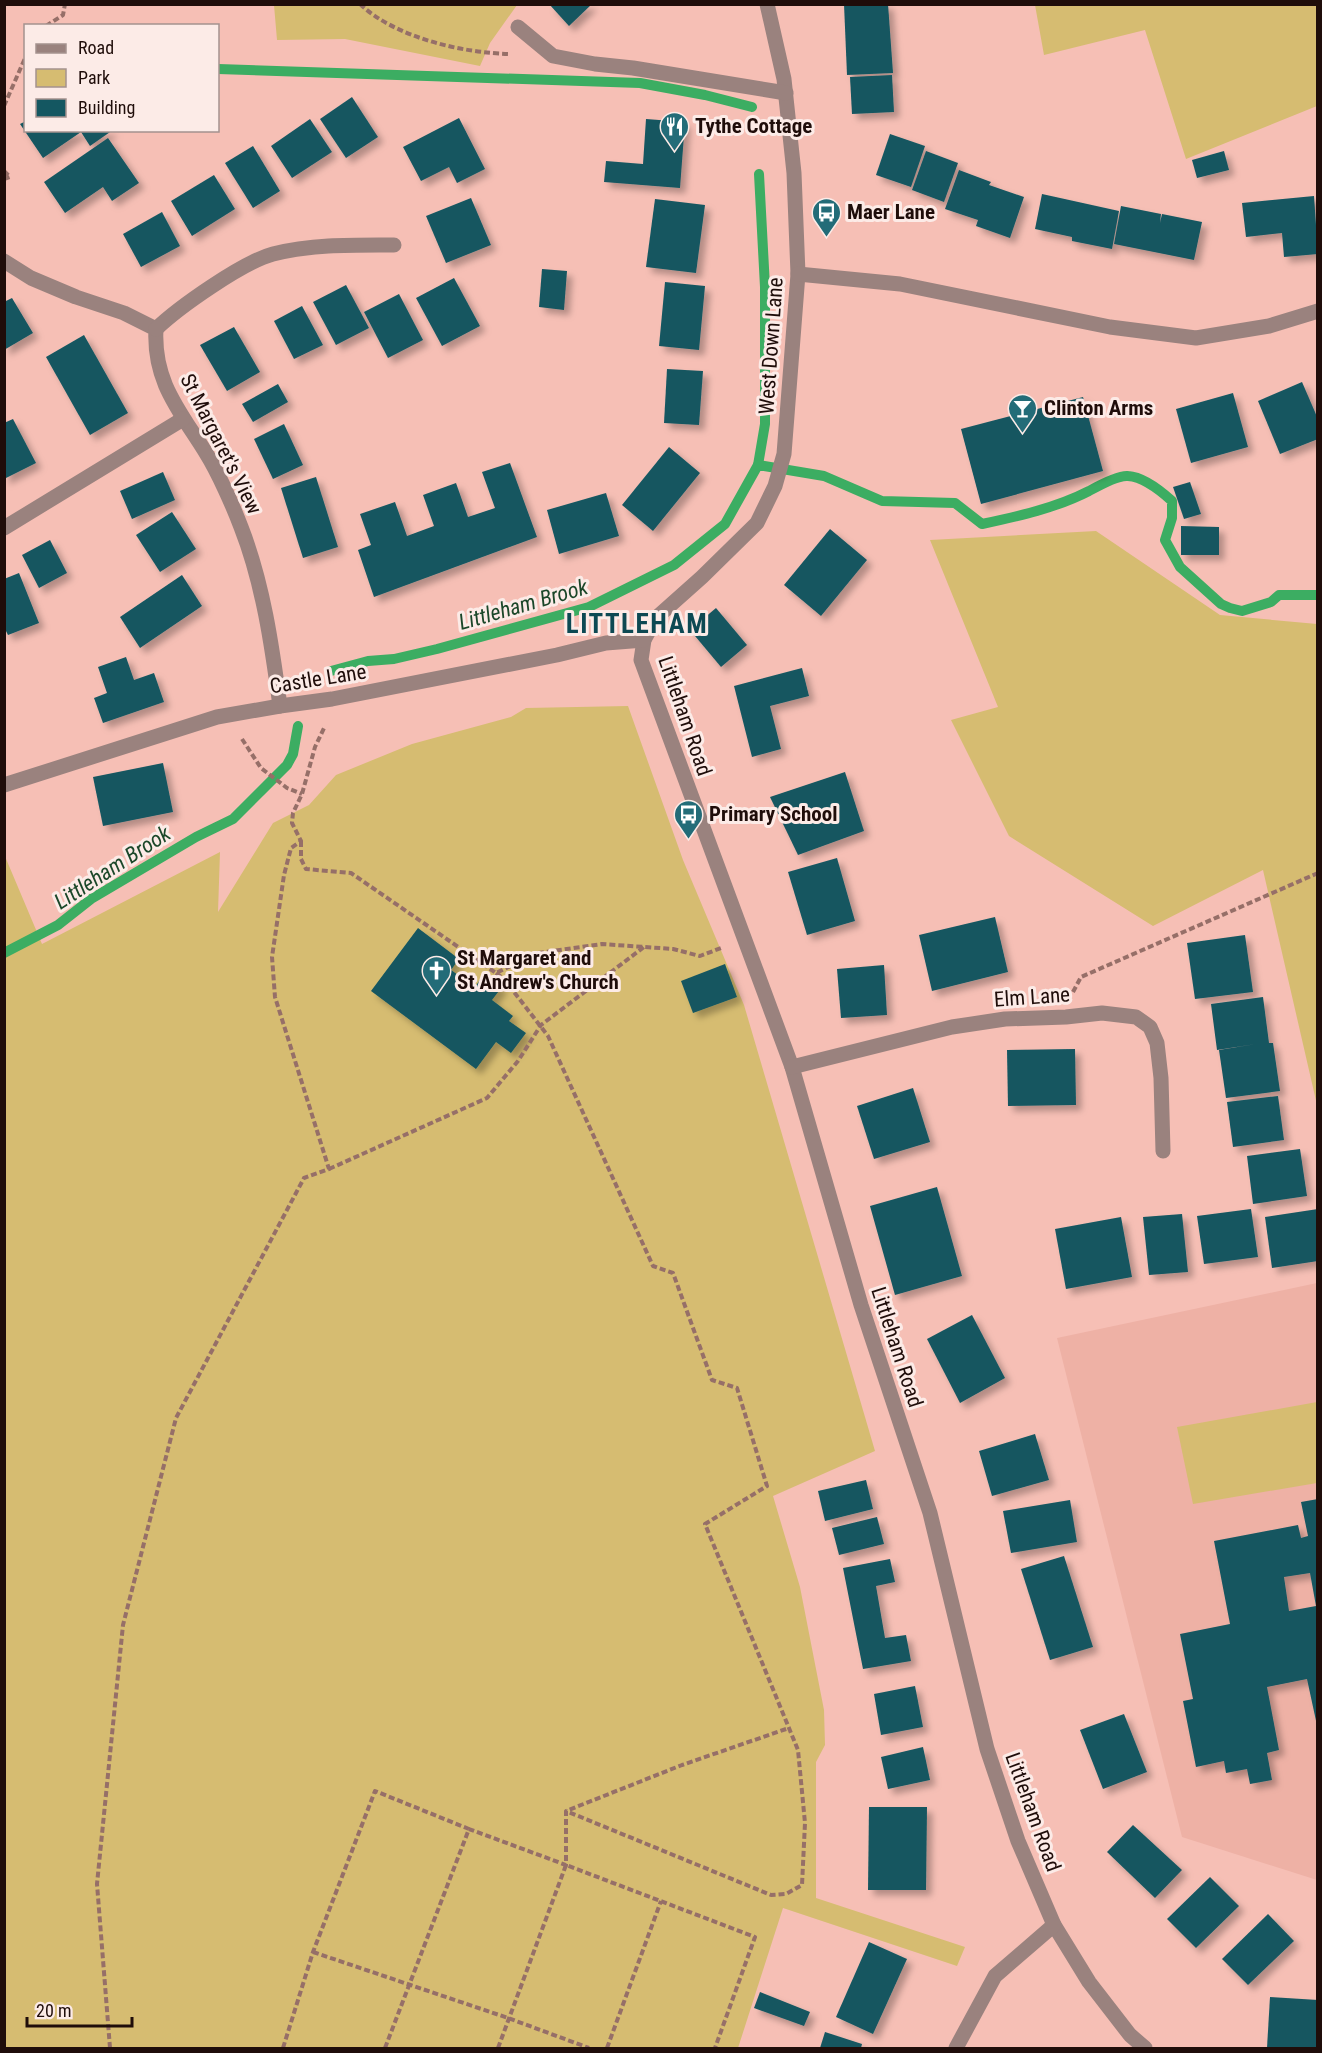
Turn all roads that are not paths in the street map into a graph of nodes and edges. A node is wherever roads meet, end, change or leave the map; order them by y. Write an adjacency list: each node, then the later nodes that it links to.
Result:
1 (767, 4): 3 (street, West Down Lane)
2 (518, 27): 3 (street)
3 (786, 93): 6 (street, West Down Lane)
4 (394, 245): 8 (street)
5 (4, 261): 8 (street)
6 (798, 274): 7 (street); 11 (street, West Down Lane)
7 (1317, 311)
8 (156, 329): 9 (street, St Margaret's View)
9 (183, 419): 10 (street); 12 (street, St Margaret's View)
10 (4, 528)
11 (644, 640): 12 (street, Castle Lane); 14 (street, Littleham Road)
12 (280, 706): 13 (street, Castle Lane)
13 (4, 785)
14 (792, 1067): 15 (street, Elm Lane); 16 (street, Littleham Road)
15 (1163, 1151)
16 (1054, 1925): 17 (street); 18 (street, Littleham Road)
17 (956, 2049)
18 (1144, 2049)

